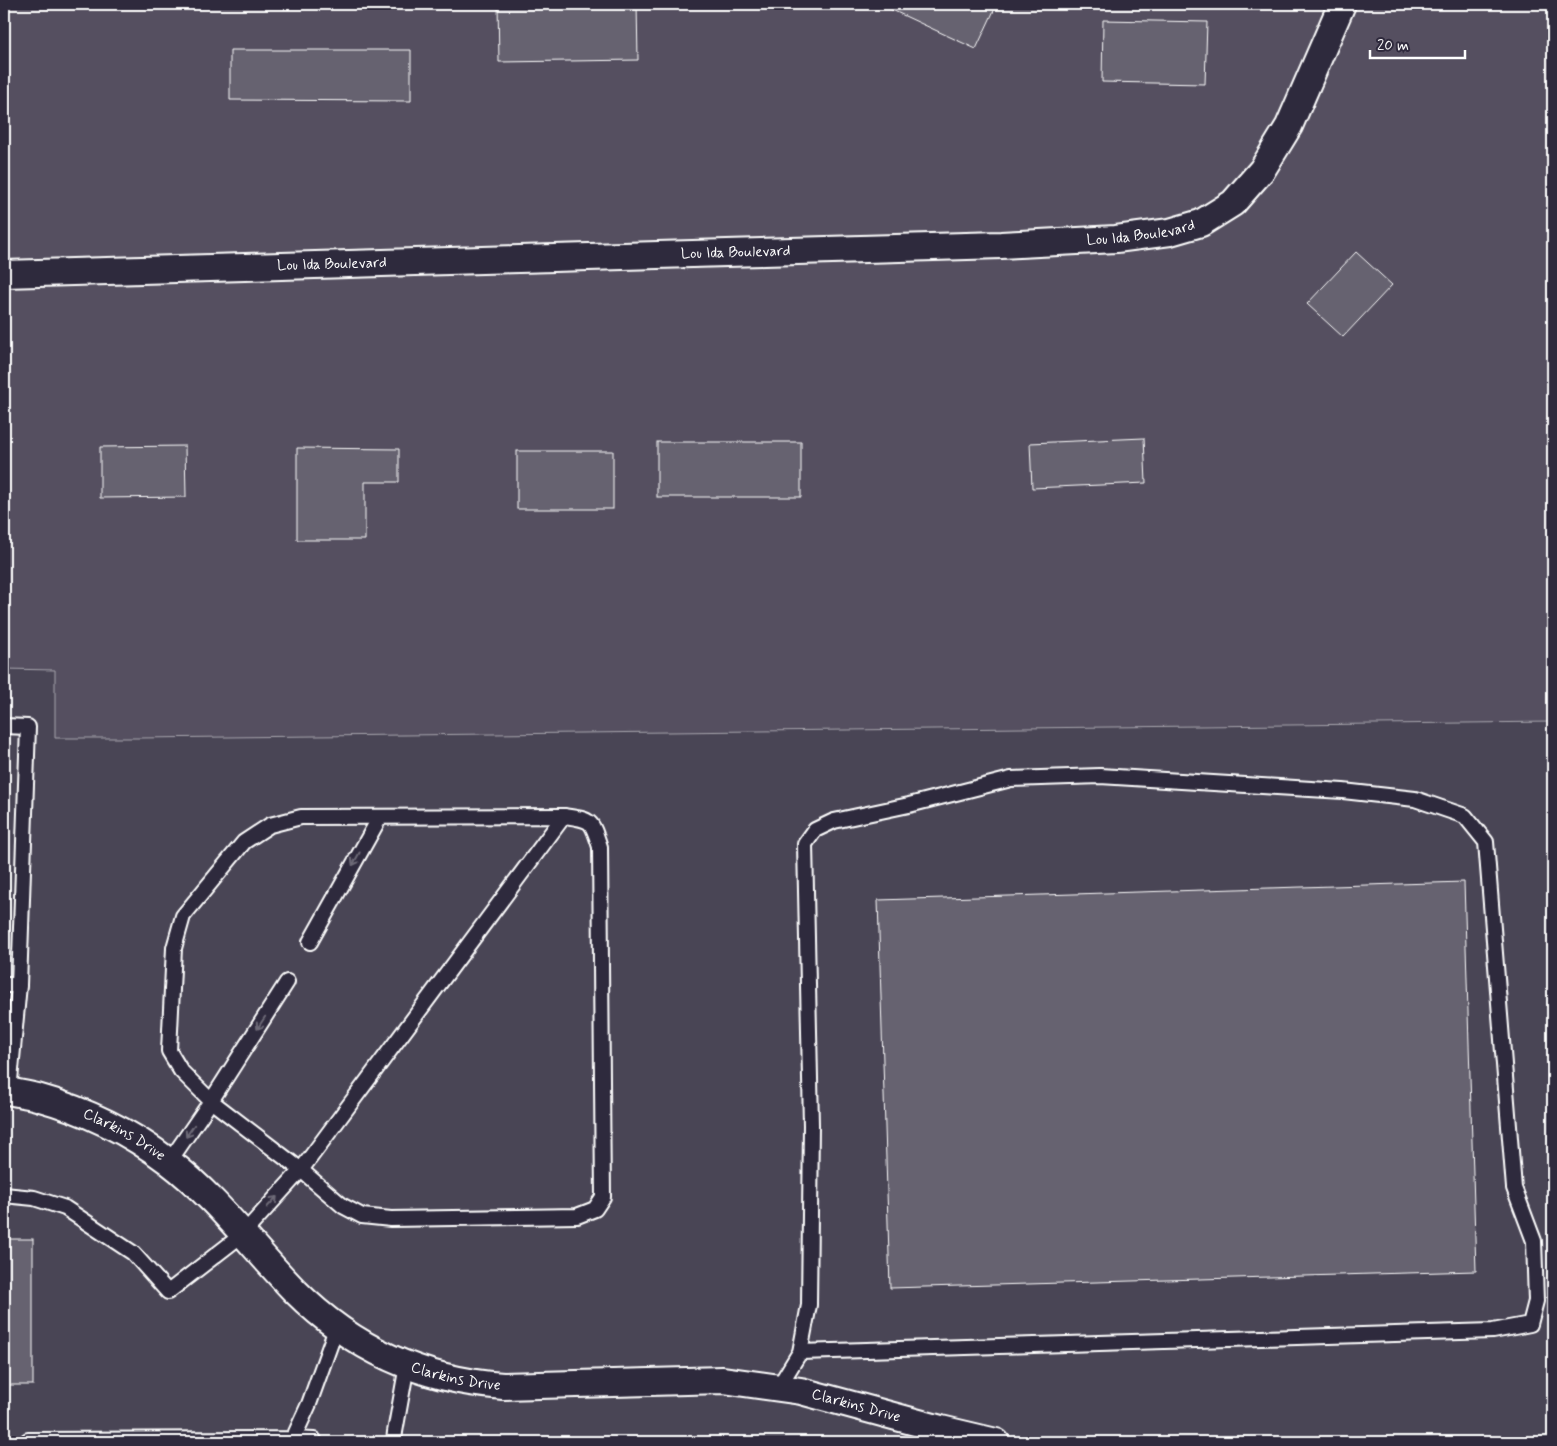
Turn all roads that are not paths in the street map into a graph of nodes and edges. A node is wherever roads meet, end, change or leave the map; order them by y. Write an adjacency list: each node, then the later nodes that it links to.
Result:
1 (1342, 4): 2 (street, Lou Ida Boulevard)
2 (4, 274)
3 (4, 726): 9 (lane)
4 (564, 816): 5 (lane); 13 (lane); 13 (lane)
5 (380, 817): 6 (lane, one-way to 6); 11 (lane)
6 (310, 942)
7 (287, 982): 11 (lane, one-way to 11)
8 (4, 985): 9 (lane)
9 (19, 985): 10 (lane)
10 (6, 1091): 12 (street, Clarkins Drive)
11 (211, 1101): 12 (lane, one-way to 12); 13 (lane)
12 (170, 1162): 15 (street, Clarkins Drive)
13 (301, 1170): 15 (lane, one-way to 13)
14 (4, 1195): 15 (lane)
15 (243, 1234): 16 (street, Clarkins Drive)
16 (337, 1326): 18 (street, Clarkins Drive); 20 (lane)
17 (800, 1352): 17 (lane); 19 (lane)
18 (407, 1365): 19 (street, Clarkins Drive); 23 (lane)
19 (778, 1388): 24 (street, Clarkins Drive)
20 (293, 1439): 21 (lane); 22 (lane)
21 (28, 1442)
22 (314, 1442)
23 (394, 1442)
24 (996, 1442)

